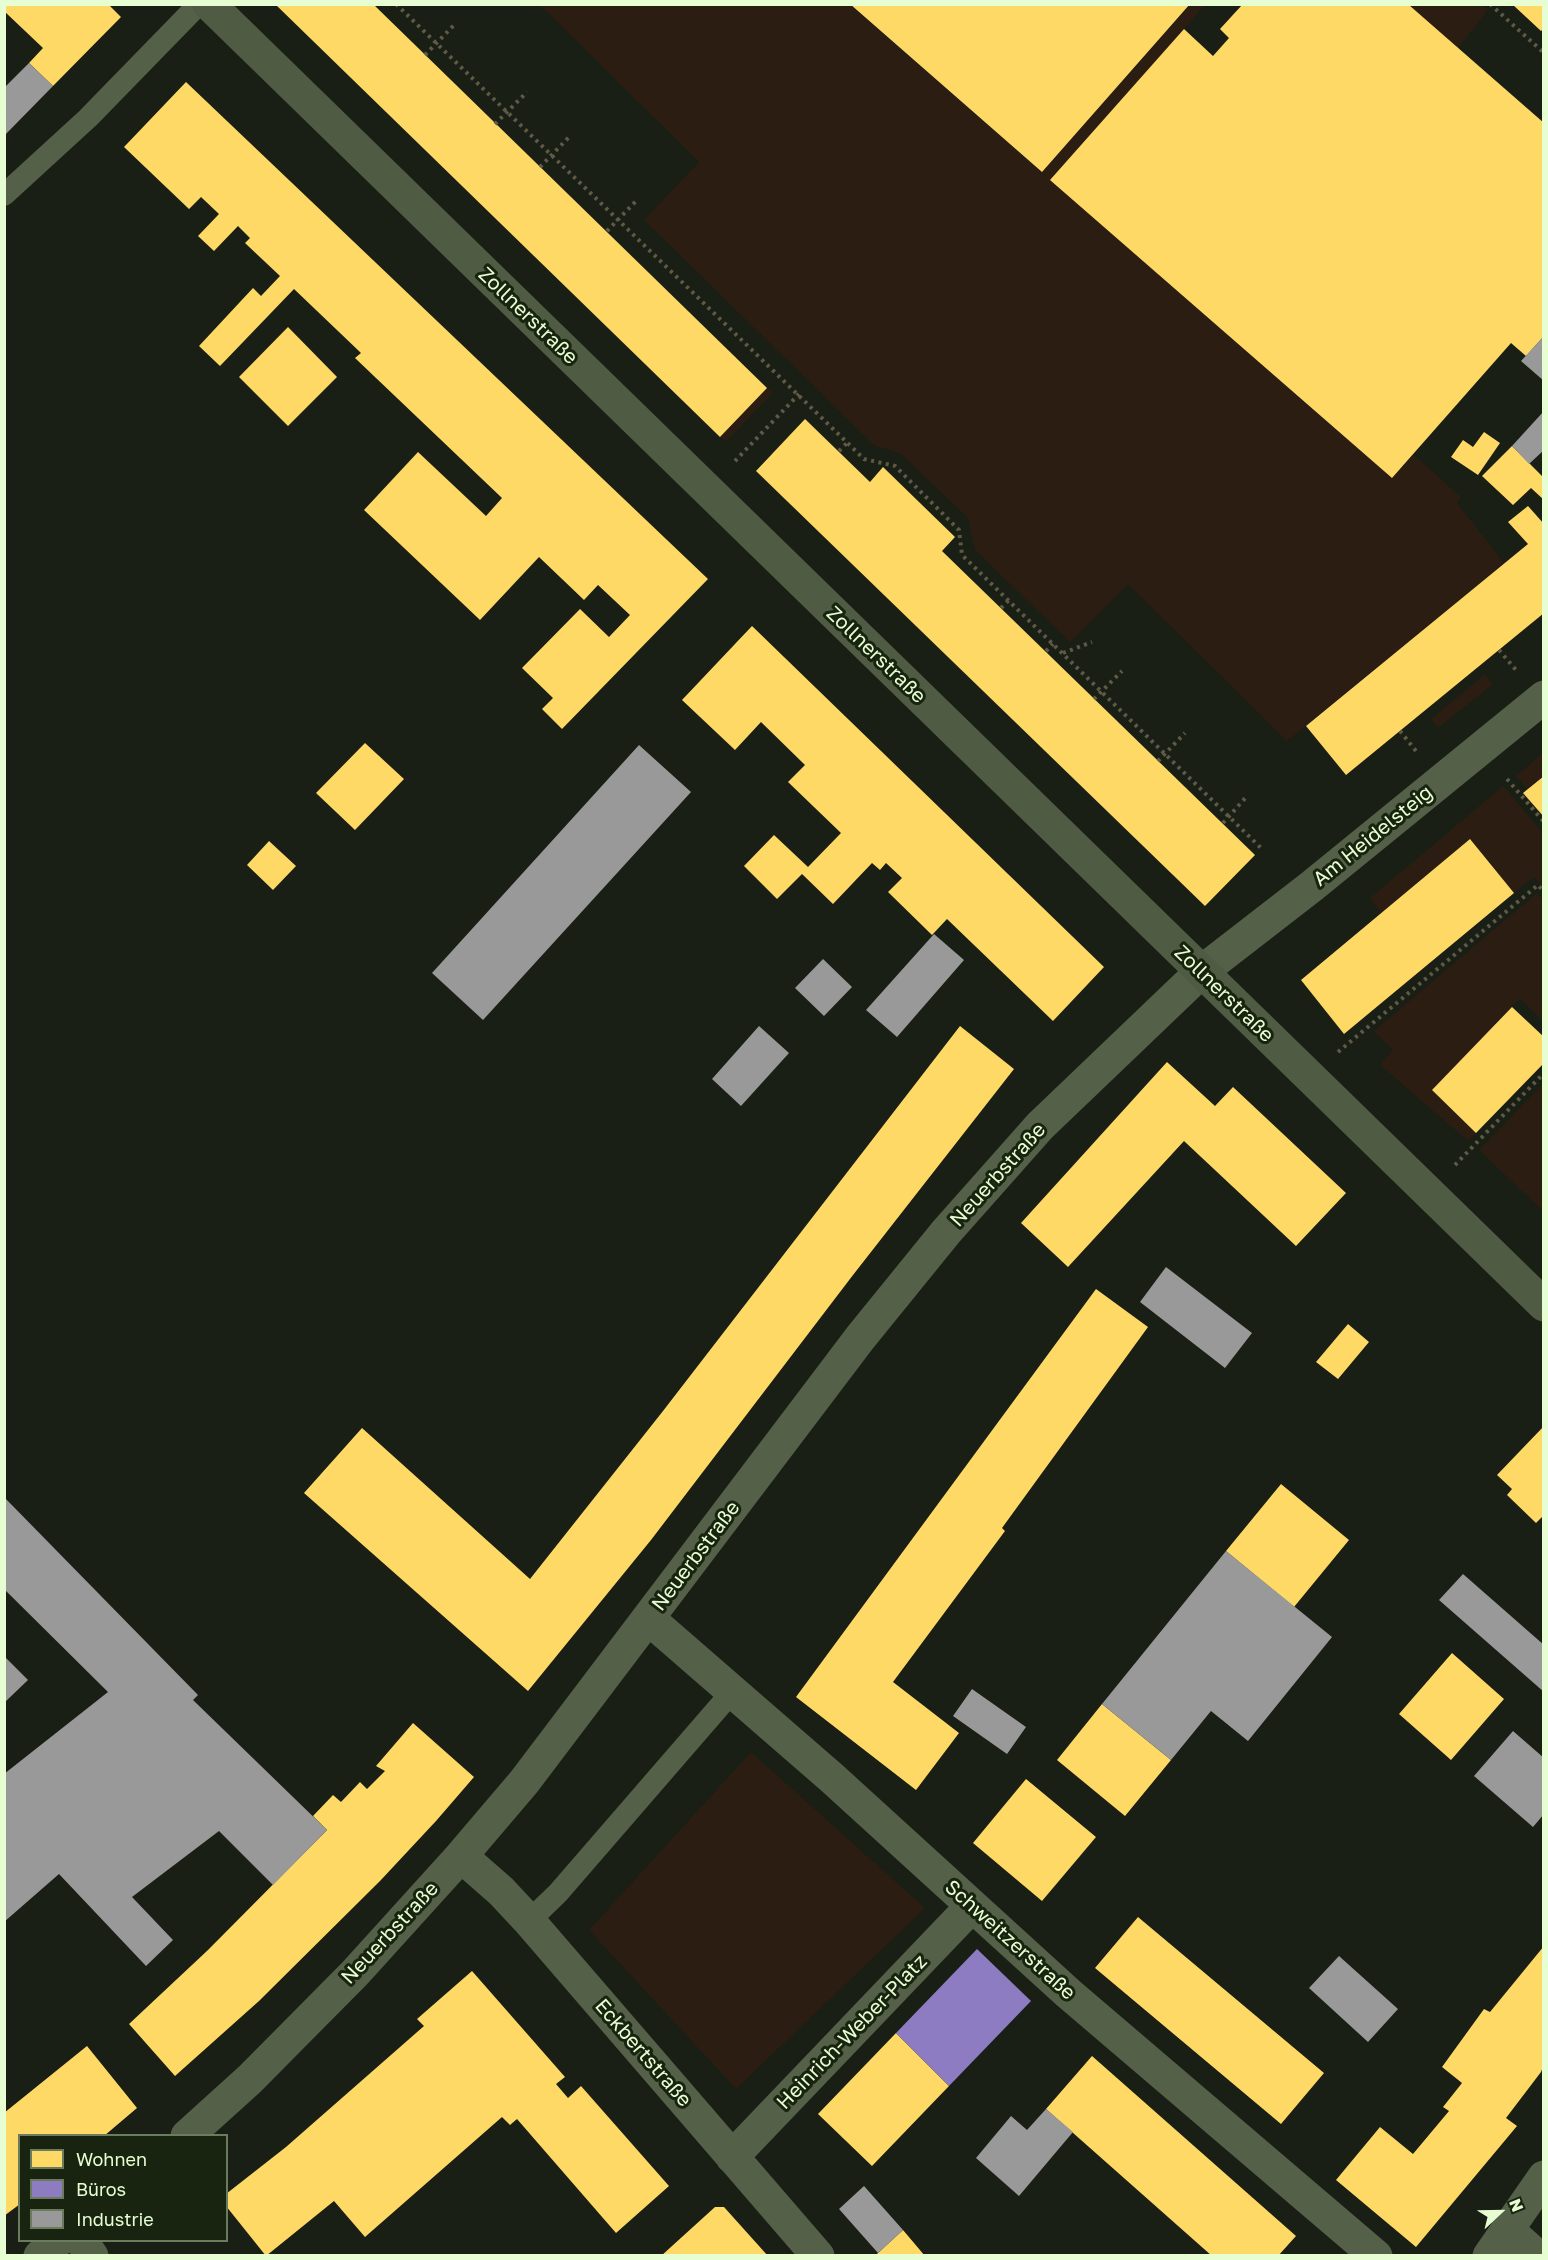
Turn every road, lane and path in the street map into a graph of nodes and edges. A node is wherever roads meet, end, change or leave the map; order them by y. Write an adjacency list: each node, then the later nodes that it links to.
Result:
1 (396, 4): 5 (path)
2 (1490, 4): 6 (path)
3 (208, 5): 14 (lane); 21 (street, Zollnerstraße)
4 (456, 23): 5 (path)
5 (436, 44): 7 (path); 9 (path)
6 (1544, 53)
7 (426, 56)
8 (527, 92): 9 (path)
9 (507, 112): 10 (path); 12 (path)
10 (495, 124)
11 (571, 135): 12 (path)
12 (551, 155): 13 (path); 16 (path)
13 (540, 167)
14 (4, 195)
15 (638, 199): 16 (path)
16 (618, 219): 17 (path); 18 (path)
17 (607, 231)
18 (799, 394): 19 (path); 21 (path)
19 (847, 442): 20 (path); 22 (path)
20 (838, 452)
21 (707, 491): 42 (street, Zollnerstraße)
22 (1009, 600): 23 (path); 25 (path)
23 (1001, 608)
24 (1092, 642): 27 (path)
25 (1053, 644): 26 (path); 27 (path)
26 (1046, 651)
27 (1063, 653): 29 (path)
28 (1122, 671): 29 (path)
29 (1103, 691): 31 (path); 34 (path)
30 (1544, 697): 33 (street, Am Heidelsteig)
31 (1094, 699)
32 (1185, 733): 34 (path)
33 (1482, 748): 38 (path); 42 (street, Am Heidelsteig)
34 (1165, 753): 35 (path); 37 (path)
35 (1158, 761)
36 (1248, 795): 37 (path)
37 (1229, 815): 39 (path); 40 (path)
38 (1544, 822)
39 (1223, 823)
40 (1263, 850)
41 (1544, 892): 44 (path)
42 (1201, 972): 44 (street, Zollnerstraße); 47 (street, Neuerbstraße)
43 (1544, 1073): 45 (path)
44 (1308, 1077): 45 (street, Zollnerstraße)
45 (1427, 1193): 46 (street, Zollnerstraße)
46 (1544, 1305)
47 (649, 1619): 48 (street, Schweitzerstraße); 49 (street, Neuerbstraße)
48 (732, 1692): 50 (street, Schweitzerstraße); 51 (lane)
49 (461, 1856): 51 (street, Eckbertstraße); 52 (street, Neuerbstraße)
50 (972, 1906): 53 (street, Heinrich-Weber-Platz); 61 (street, Schweitzerstraße)
51 (529, 1921): 53 (street, Eckbertstraße)
52 (189, 2134)
53 (732, 2157): 60 (street, Eckbertstraße)
54 (1544, 2177): 57 (street)
55 (58, 2242): 58 (street)
56 (82, 2242): 59 (street)
57 (1498, 2242): 62 (street)
58 (40, 2256)
59 (92, 2256)
60 (818, 2256)
61 (1376, 2256)
62 (1537, 2256)

